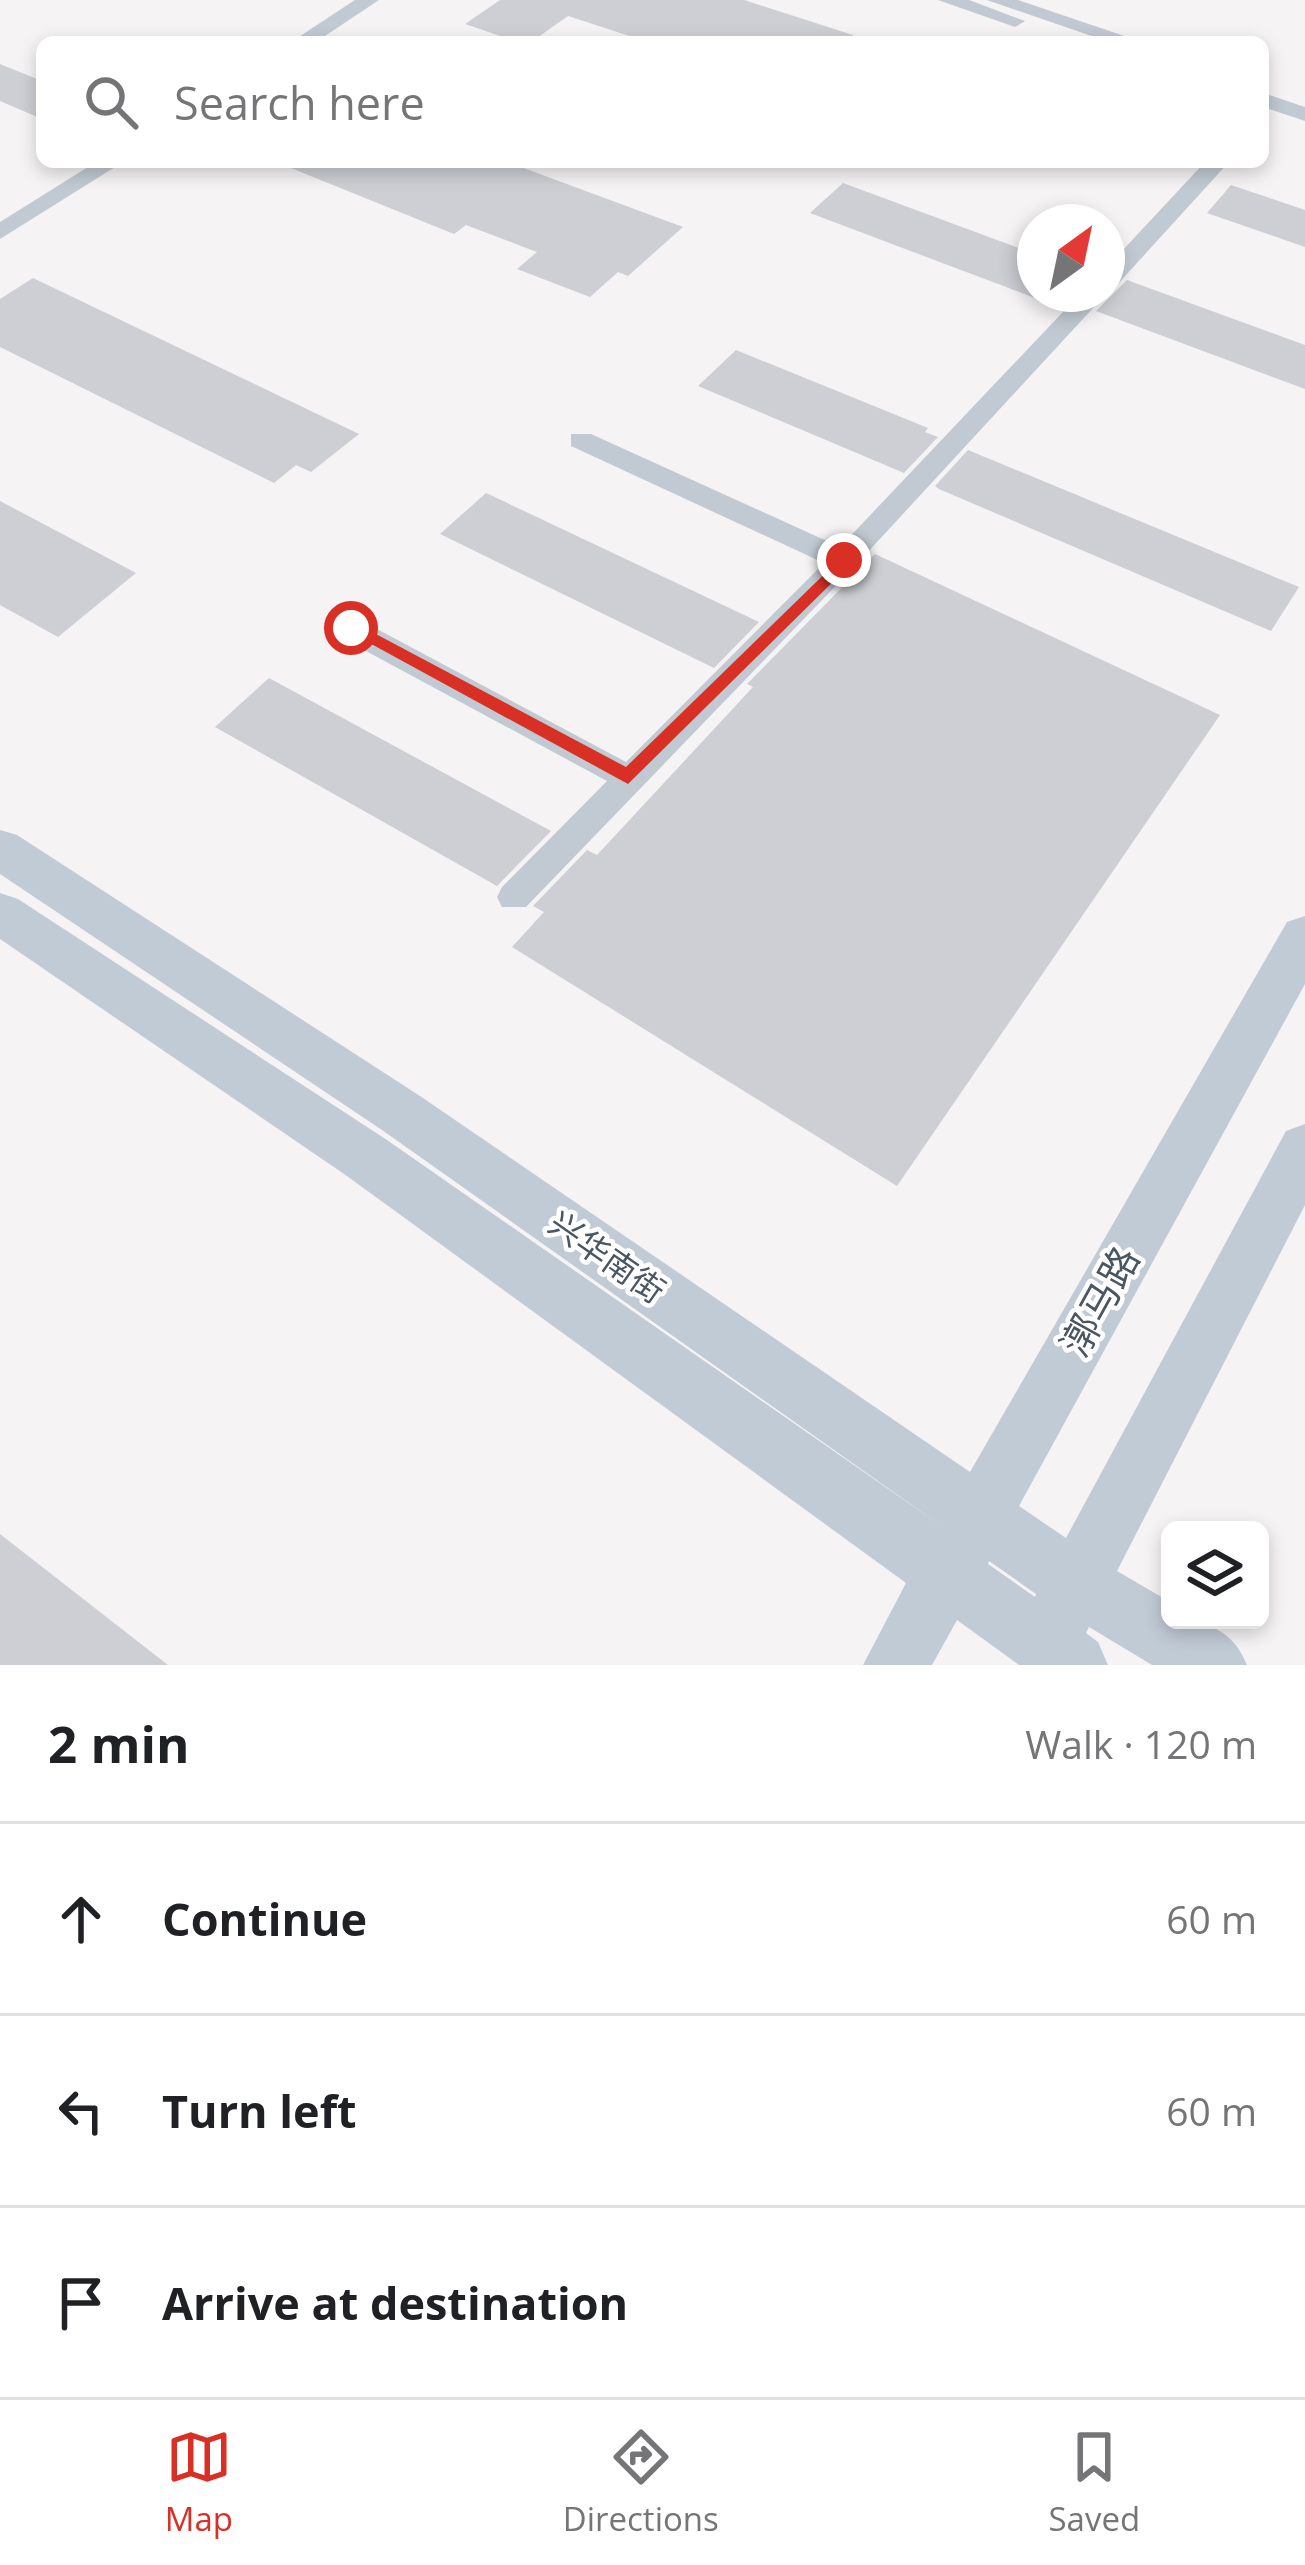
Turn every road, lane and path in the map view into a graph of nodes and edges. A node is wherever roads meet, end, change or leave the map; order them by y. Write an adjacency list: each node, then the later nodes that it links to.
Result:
1 (369, 0): 6 (street)
2 (948, 0): 5 (street)
3 (997, 0): 5 (street)
4 (1086, 0): 5 (street)
5 (1053, 25): 7 (street); 8 (street)
6 (312, 36)
7 (1072, 36)
8 (1104, 36)
9 (1305, 96): 10 (street)
10 (1269, 100)
11 (1269, 101): 12 (street)
12 (1305, 113)
13 (102, 168): 15 (street)
14 (1212, 168): 16 (street)
15 (0, 232)
16 (1125, 261)
17 (1077, 312): 19 (street)
18 (581, 440): 19 (street)
19 (844, 560): 21 (street)
20 (351, 628): 21 (street)
21 (628, 777): 23 (street)
22 (0, 849): 27 (main road, 兴华南街)
23 (514, 896)
24 (0, 914): 28 (main road, 兴华南街)
25 (1305, 937): 27 (main road, 漷马路)
26 (1305, 1150): 29 (main road)
27 (979, 1516): 28 (main road, 漷马路); 29 (main road, 兴华南街)
28 (945, 1577): 30 (main road, 兴华南街); 31 (main road, 漷马路)
29 (1076, 1583): 30 (main road); 32 (main road, 兴华南街)
30 (1051, 1659)
31 (896, 1665)
32 (1214, 1665)

